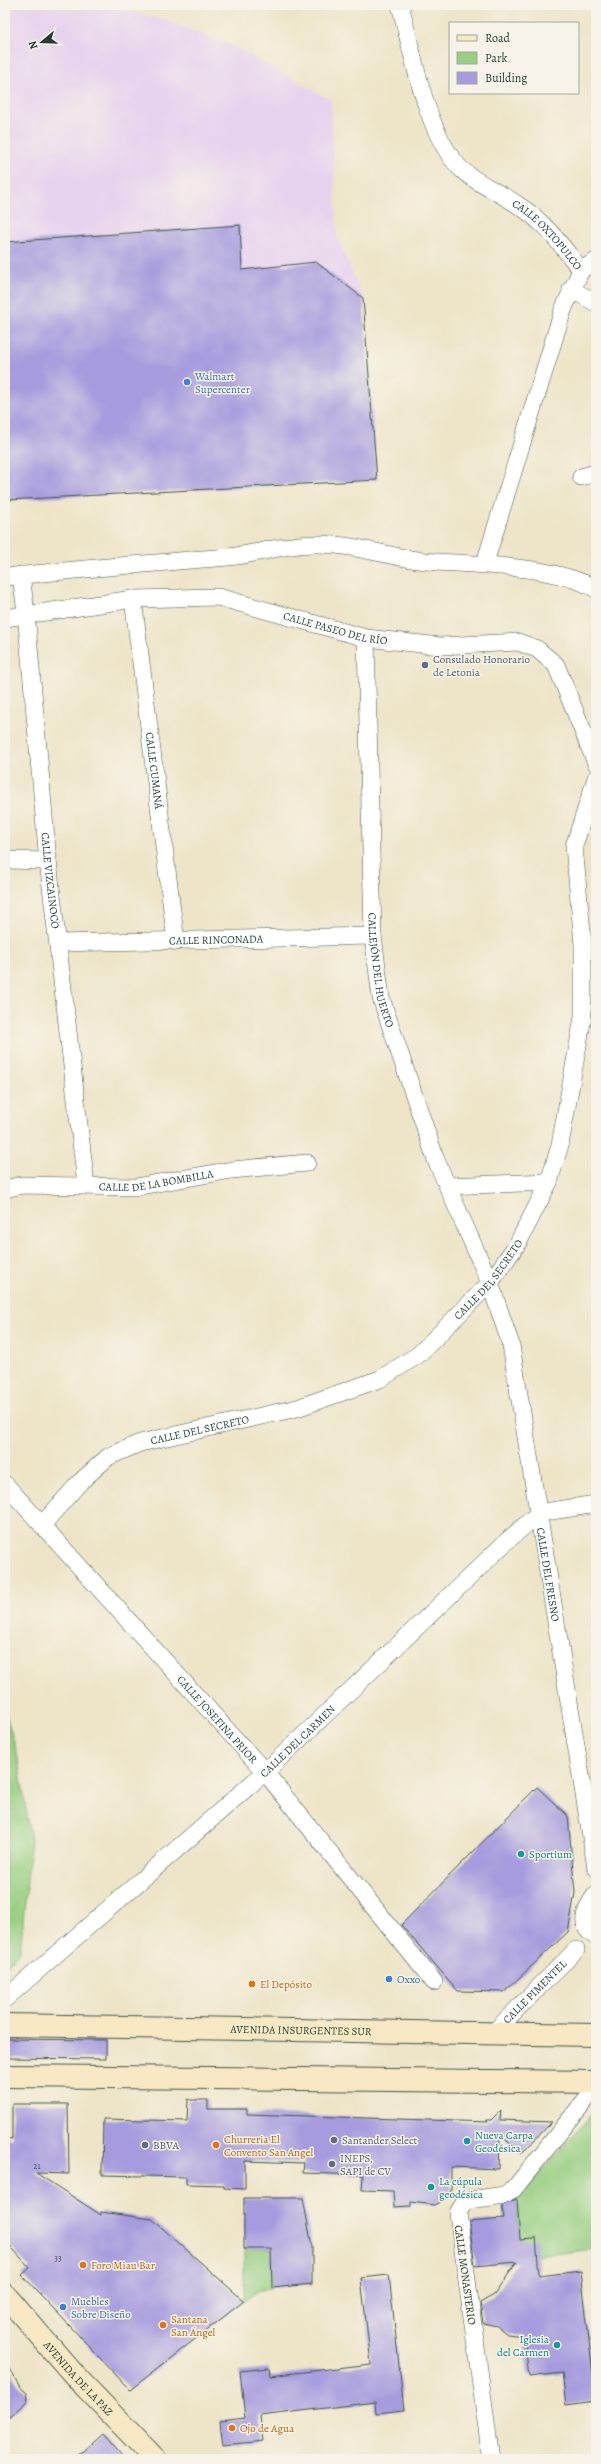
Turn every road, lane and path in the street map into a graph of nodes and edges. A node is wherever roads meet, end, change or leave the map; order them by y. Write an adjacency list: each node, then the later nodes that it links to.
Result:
1 (400, 5): 3 (street, CALLE OXTOPULCO)
2 (596, 261): 3 (street)
3 (581, 270): 4 (street, CALLE OXTOPULCO)
4 (571, 289): 5 (street); 6 (street, CALLE OXTOPULCO)
5 (596, 303)
6 (485, 564): 7 (street); 8 (street)
7 (13, 576): 10 (street, CALLE VIZCAINOCO)
8 (596, 589)
9 (133, 599): 10 (street, CALLE PASEO DEL RÍO); 12 (street, CALLE PASEO DEL RÍO); 18 (street, CALLE CUMANÁ)
10 (26, 614): 11 (street, CALLE PASEO DEL RÍO); 16 (street, CALLE VIZCAINOCO)
11 (5, 618)
12 (366, 638): 13 (street, CALLE PASEO DEL RÍO); 17 (street, CALLEJÓN DEL HUERTO)
13 (596, 763)
14 (596, 778): 21 (street, CALLE DEL SECRETO)
15 (5, 860): 16 (street)
16 (48, 861): 19 (street, CALLE VIZCAINOCO)
17 (373, 936): 18 (street, CALLE RINCONADA); 23 (street, CALLEJÓN DEL HUERTO)
18 (176, 942): 19 (street, CALLE RINCONADA)
19 (58, 943): 22 (street, CALLE VIZCAINOCO)
20 (307, 1163): 22 (street, CALLE DE LA BOMBILLA)
21 (549, 1182): 23 (street); 25 (street, CALLE DEL SECRETO)
22 (86, 1185): 24 (street, CALLE DE LA BOMBILLA)
23 (448, 1186): 25 (street, CALLEJÓN DEL HUERTO)
24 (5, 1189)
25 (490, 1282): 28 (street, CALLE DEL FRESNO); 29 (street, CALLE DEL SECRETO)
26 (5, 1484): 29 (street, CALLE JOSEFINA PRIOR)
27 (596, 1504): 28 (street)
28 (539, 1513): 30 (street, CALLE DEL CARMEN); 31 (street, CALLE DEL FRESNO)
29 (42, 1525): 30 (street, CALLE JOSEFINA PRIOR)
30 (265, 1772): 35 (street, CALLE JOSEFINA PRIOR); 36 (street, CALLE DEL CARMEN)
31 (596, 1868)
32 (596, 1894): 33 (street)
33 (596, 1936)
34 (576, 1950): 38 (street, CALLE PIMENTEL)
35 (434, 1982)
36 (5, 1999)
37 (5, 2025): 38 (main road, AVENIDA INSURGENTES SUR)
38 (492, 2034): 39 (main road, AVENIDA INSURGENTES SUR)
39 (596, 2035)
40 (5, 2076): 41 (main road)
41 (596, 2082)
42 (596, 2087): 45 (street, CALLE MONASTERIO)
43 (5, 2295): 44 (main road, AVENIDA DE LA PAZ)
44 (155, 2459)
45 (491, 2459)

